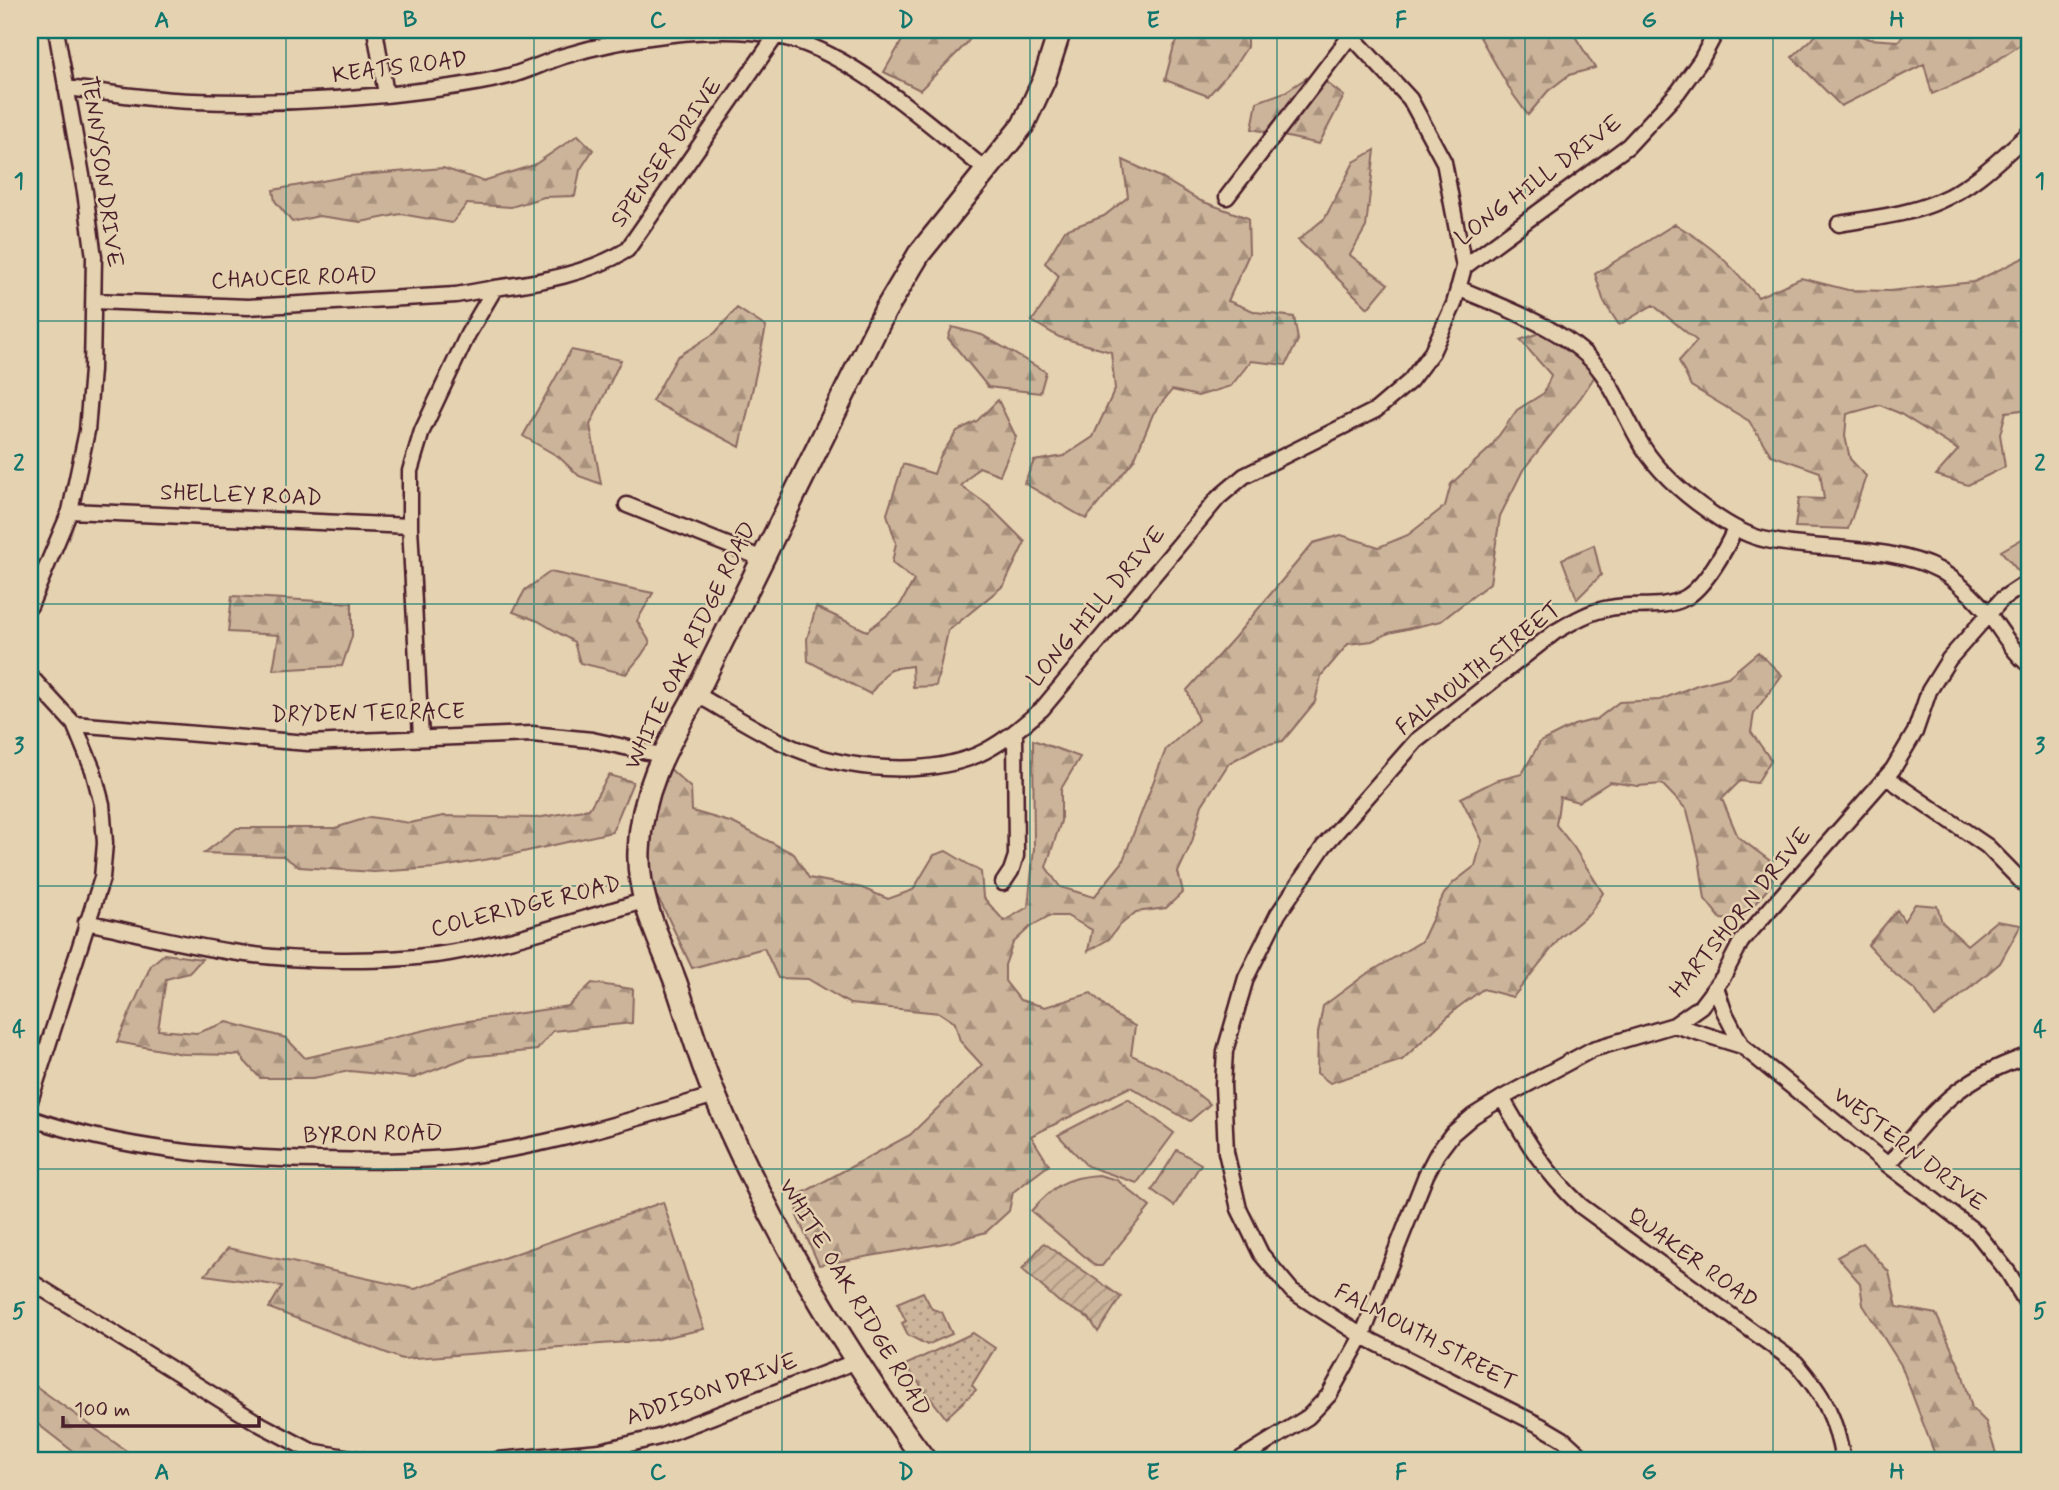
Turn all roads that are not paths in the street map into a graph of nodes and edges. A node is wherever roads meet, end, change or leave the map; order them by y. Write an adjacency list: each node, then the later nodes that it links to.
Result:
1 (56, 30): 7 (street, TENNYSON DRIVE)
2 (375, 30): 8 (street)
3 (1060, 30): 10 (street, WHITE OAK RIDGE ROAD)
4 (1717, 30): 13 (street, LONG HILL DRIVE)
5 (778, 32): 8 (street, KEATS ROAD); 10 (street, KEATS ROAD); 14 (street, SPENSER DRIVE)
6 (1349, 32): 11 (street); 13 (street)
7 (66, 88): 8 (street, KEATS ROAD); 16 (street, TENNYSON DRIVE)
8 (386, 94)
9 (2029, 133): 12 (street)
10 (986, 170): 21 (street, WHITE OAK RIDGE ROAD)
11 (1227, 197)
12 (1839, 224)
13 (1464, 267): 15 (street, LONG HILL DRIVE)
14 (495, 288): 16 (street, CHAUCER ROAD); 19 (street)
15 (1458, 288): 20 (street); 29 (street, LONG HILL DRIVE)
16 (94, 301): 18 (street, TENNYSON DRIVE)
17 (627, 505): 21 (street)
18 (70, 511): 19 (street, SHELLEY ROAD); 23 (street, TENNYSON DRIVE)
19 (410, 526): 30 (street)
20 (1735, 529): 24 (street); 48 (street, FALMOUTH STREET)
21 (763, 559): 27 (street, WHITE OAK RIDGE ROAD)
22 (2029, 581): 24 (street, HARTSHORN DRIVE)
23 (30, 606)
24 (1988, 614): 25 (street); 32 (street, HARTSHORN DRIVE)
25 (2029, 665)
26 (30, 676): 28 (street)
27 (696, 694): 29 (street, LONG HILL DRIVE); 31 (street, WHITE OAK RIDGE ROAD)
28 (74, 724): 30 (street, DRYDEN TERRACE); 36 (street)
29 (1015, 732): 33 (street)
30 (421, 738): 31 (street, DRYDEN TERRACE)
31 (662, 755): 35 (street, WHITE OAK RIDGE ROAD)
32 (1886, 777): 34 (street); 37 (street, HARTSHORN DRIVE)
33 (1003, 883)
34 (2029, 889)
35 (644, 901): 36 (street, COLERIDGE ROAD); 41 (street, WHITE OAK RIDGE ROAD)
36 (86, 922): 43 (street)
37 (1716, 987): 38 (street, HARTSHORN DRIVE); 39 (street, WESTERN DRIVE)
38 (1674, 1025): 39 (street, WESTERN DRIVE); 42 (street, HARTSHORN DRIVE)
39 (1742, 1046): 45 (street, WESTERN DRIVE)
40 (2029, 1055): 45 (street)
41 (715, 1095): 44 (street, BYRON ROAD); 49 (street, WHITE OAK RIDGE ROAD)
42 (1502, 1098): 48 (street, HARTSHORN DRIVE); 55 (street, QUAKER ROAD)
43 (30, 1101)
44 (30, 1118)
45 (1888, 1165): 47 (street, WESTERN DRIVE)
46 (30, 1281): 50 (street)
47 (2029, 1307)
48 (1362, 1336): 53 (street, HARTSHORN DRIVE); 54 (street, FALMOUTH STREET)
49 (857, 1361): 51 (street, ADDISON DRIVE); 52 (street, WHITE OAK RIDGE ROAD)
50 (363, 1460)
51 (497, 1460)
52 (925, 1460)
53 (1239, 1460)
54 (1586, 1460)
55 (1843, 1460)

